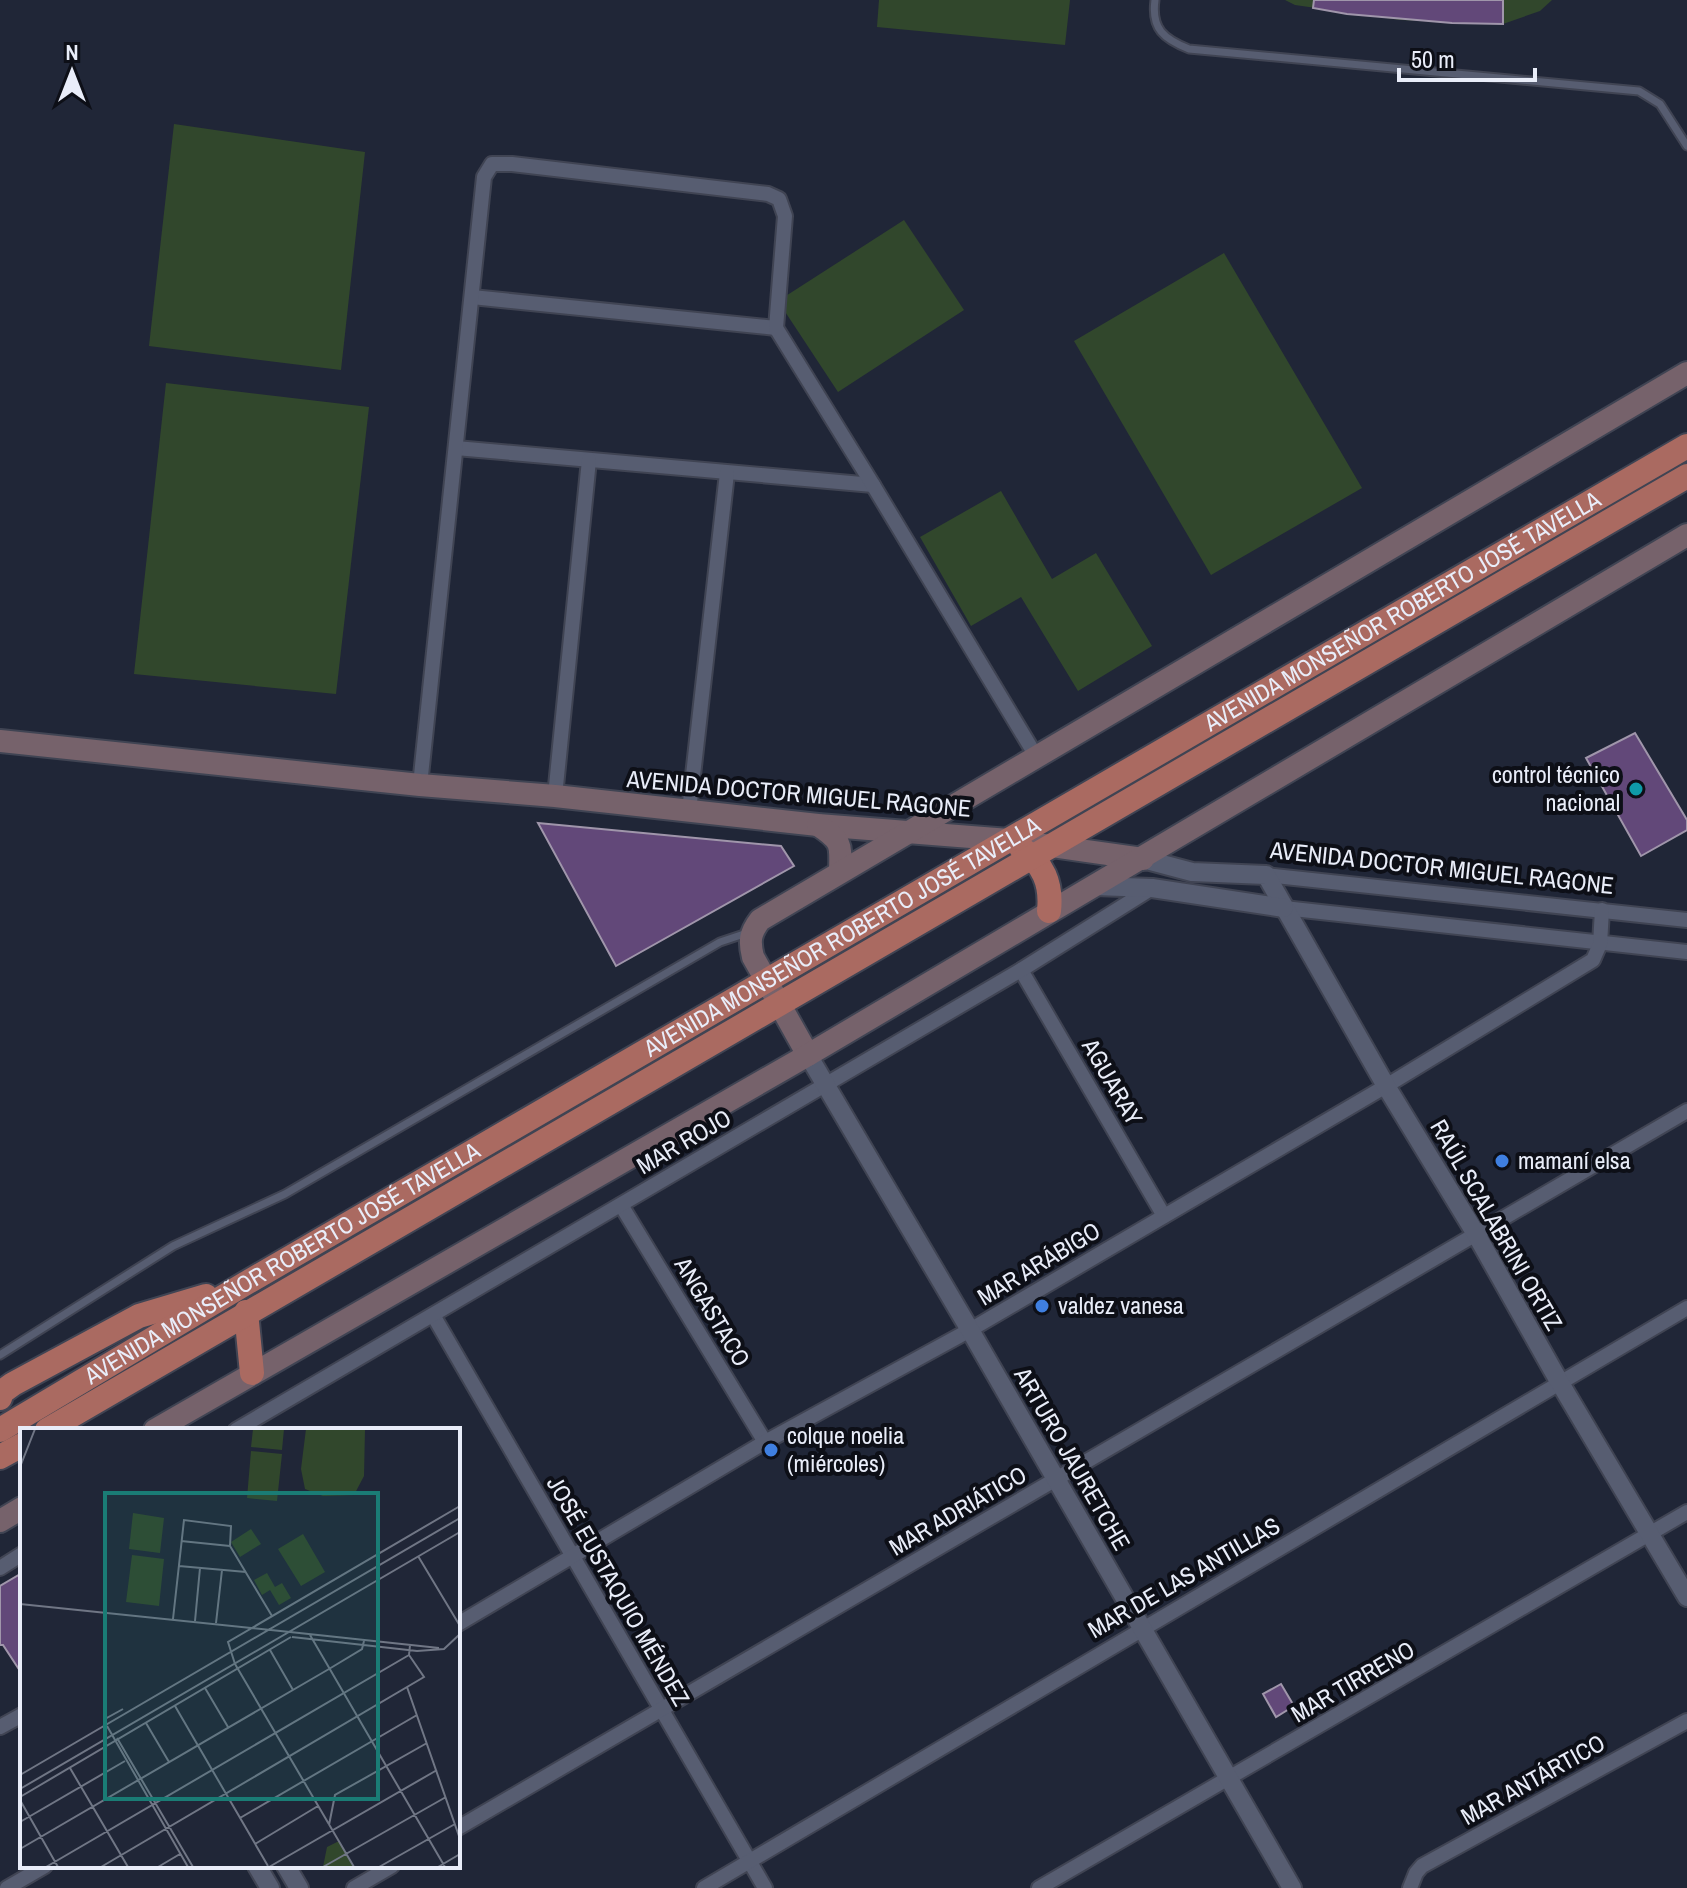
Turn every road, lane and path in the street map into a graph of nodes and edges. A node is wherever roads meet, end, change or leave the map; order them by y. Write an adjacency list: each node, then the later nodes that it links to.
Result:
1 (1155, 0): 2 (lane)
2 (1687, 146)
3 (472, 297): 4 (street); 4 (street); 7 (street)
4 (776, 328): 11 (street)
5 (1687, 373): 14 (main road)
6 (1687, 446): 20 (highway, AVENIDA MONSEÑOR ROBERTO JOSÉ TAVELLA)
7 (456, 448): 8 (street); 15 (street)
8 (589, 460): 9 (street); 16 (street)
9 (727, 473): 11 (street); 17 (street)
10 (1687, 476): 21 (highway, AVENIDA MONSEÑOR ROBERTO JOSÉ TAVELLA)
11 (873, 485): 14 (street)
12 (1687, 535): 22 (main road)
13 (0, 741): 15 (main road, AVENIDA DOCTOR MIGUEL RAGONE)
14 (1036, 756): 19 (main road)
15 (420, 785): 16 (main road, AVENIDA DOCTOR MIGUEL RAGONE)
16 (555, 796): 17 (main road, AVENIDA DOCTOR MIGUEL RAGONE)
17 (689, 811): 18 (main road, AVENIDA DOCTOR MIGUEL RAGONE)
18 (818, 825): 19 (main road, AVENIDA DOCTOR MIGUEL RAGONE); 23 (main road)
19 (909, 831): 20 (main road, AVENIDA DOCTOR MIGUEL RAGONE); 23 (main road)
20 (1009, 840): 21 (highway); 35 (highway, AVENIDA MONSEÑOR ROBERTO JOSÉ TAVELLA)
21 (1042, 851): 22 (main road, AVENIDA DOCTOR MIGUEL RAGONE); 29 (highway); 36 (highway, AVENIDA MONSEÑOR ROBERTO JOSÉ TAVELLA)
22 (1143, 859): 24 (street, AVENIDA DOCTOR MIGUEL RAGONE); 25 (main road)
23 (840, 871): 31 (main road)
24 (1266, 875): 27 (street, RAÚL SCALABRINI ORTIZ); 28 (street, AVENIDA DOCTOR MIGUEL RAGONE)
25 (1095, 886): 26 (street); 29 (main road)
26 (1152, 888): 27 (street); 34 (street, MAR ROJO)
27 (1284, 908): 32 (street); 39 (street, RAÚL SCALABRINI ORTIZ)
28 (1602, 910): 30 (street, AVENIDA DOCTOR MIGUEL RAGONE); 32 (street)
29 (1049, 911): 37 (main road)
30 (1687, 920)
31 (752, 931): 35 (main road); 49 (lane)
32 (1600, 944): 33 (street); 39 (street, MAR ARÁBIGO)
33 (1687, 952)
34 (1021, 970): 38 (street, MAR ROJO); 42 (street, AGUARAY)
35 (765, 981): 36 (main road); 44 (highway, AVENIDA MONSEÑOR ROBERTO JOSÉ TAVELLA)
36 (778, 1003): 37 (main road); 46 (highway, AVENIDA MONSEÑOR ROBERTO JOSÉ TAVELLA)
37 (808, 1055): 38 (street, ARTURO JAURETCHE); 50 (main road)
38 (825, 1085): 41 (street, MAR ROJO); 48 (street, ARTURO JAURETCHE)
39 (1386, 1086): 42 (street, MAR ARÁBIGO); 43 (street, RAÚL SCALABRINI ORTIZ)
40 (1687, 1111): 43 (street, MAR ADRIÁTICO)
41 (621, 1205): 47 (street, MAR ROJO); 57 (street, ANGASTACO)
42 (1164, 1216): 48 (street, MAR ARÁBIGO)
43 (1476, 1234): 51 (street, RAÚL SCALABRINI ORTIZ); 58 (street, MAR ADRIÁTICO)
44 (243, 1285): 53 (highway, AVENIDA MONSEÑOR ROBERTO JOSÉ TAVELLA); 56 (highway)
45 (1687, 1308): 51 (street, MAR DE LAS ANTILLAS)
46 (246, 1312): 50 (highway); 54 (highway, AVENIDA MONSEÑOR ROBERTO JOSÉ TAVELLA)
47 (433, 1315): 52 (street, MAR ROJO); 64 (street, JOSÉ EUSTAQUIO MÉNDEZ)
48 (970, 1330): 57 (street, MAR ARÁBIGO); 58 (street, ARTURO JAURETCHE)
49 (0, 1355)
50 (252, 1373): 55 (main road)
51 (1560, 1383): 62 (street, RAÚL SCALABRINI ORTIZ); 68 (street, MAR DE LAS ANTILLAS)
52 (259, 1424)
53 (21, 1428)
54 (50, 1428)
55 (158, 1428)
56 (10, 1435)
57 (765, 1442): 64 (street, MAR ARÁBIGO)
58 (1057, 1480): 68 (street, ARTURO JAURETCHE); 69 (street, MAR ADRIÁTICO)
59 (20, 1509): 61 (main road)
60 (1687, 1512): 62 (street, MAR TIRRENO)
61 (0, 1521)
62 (1651, 1533): 66 (street, RAÚL SCALABRINI ORTIZ); 73 (street, MAR TIRRENO)
63 (20, 1555): 65 (street)
64 (571, 1556): 67 (street, MAR ARÁBIGO); 69 (street, JOSÉ EUSTAQUIO MÉNDEZ)
65 (0, 1568)
66 (1687, 1597)
67 (460, 1623)
68 (1141, 1628): 73 (street, ARTURO JAURETCHE); 75 (street, MAR DE LAS ANTILLAS)
69 (662, 1710): 74 (street, MAR ADRIÁTICO); 75 (street, JOSÉ EUSTAQUIO MÉNDEZ)
70 (20, 1716): 72 (street)
71 (1687, 1721): 88 (street, MAR ANTÁRTICO)
72 (0, 1727)
73 (1229, 1780): 86 (street, MAR TIRRENO); 87 (street, ARTURO JAURETCHE)
74 (460, 1827)
75 (749, 1862): 84 (street, MAR DE LAS ANTILLAS); 85 (street, JOSÉ EUSTAQUIO MÉNDEZ)
76 (42, 1868): 80 (street)
77 (258, 1868): 81 (street)
78 (287, 1868): 82 (street)
79 (389, 1868): 83 (street)
80 (7, 1888)
81 (270, 1888)
82 (299, 1888)
83 (354, 1888)
84 (704, 1888)
85 (765, 1888)
86 (1039, 1888)
87 (1292, 1888)
88 (1410, 1888)

